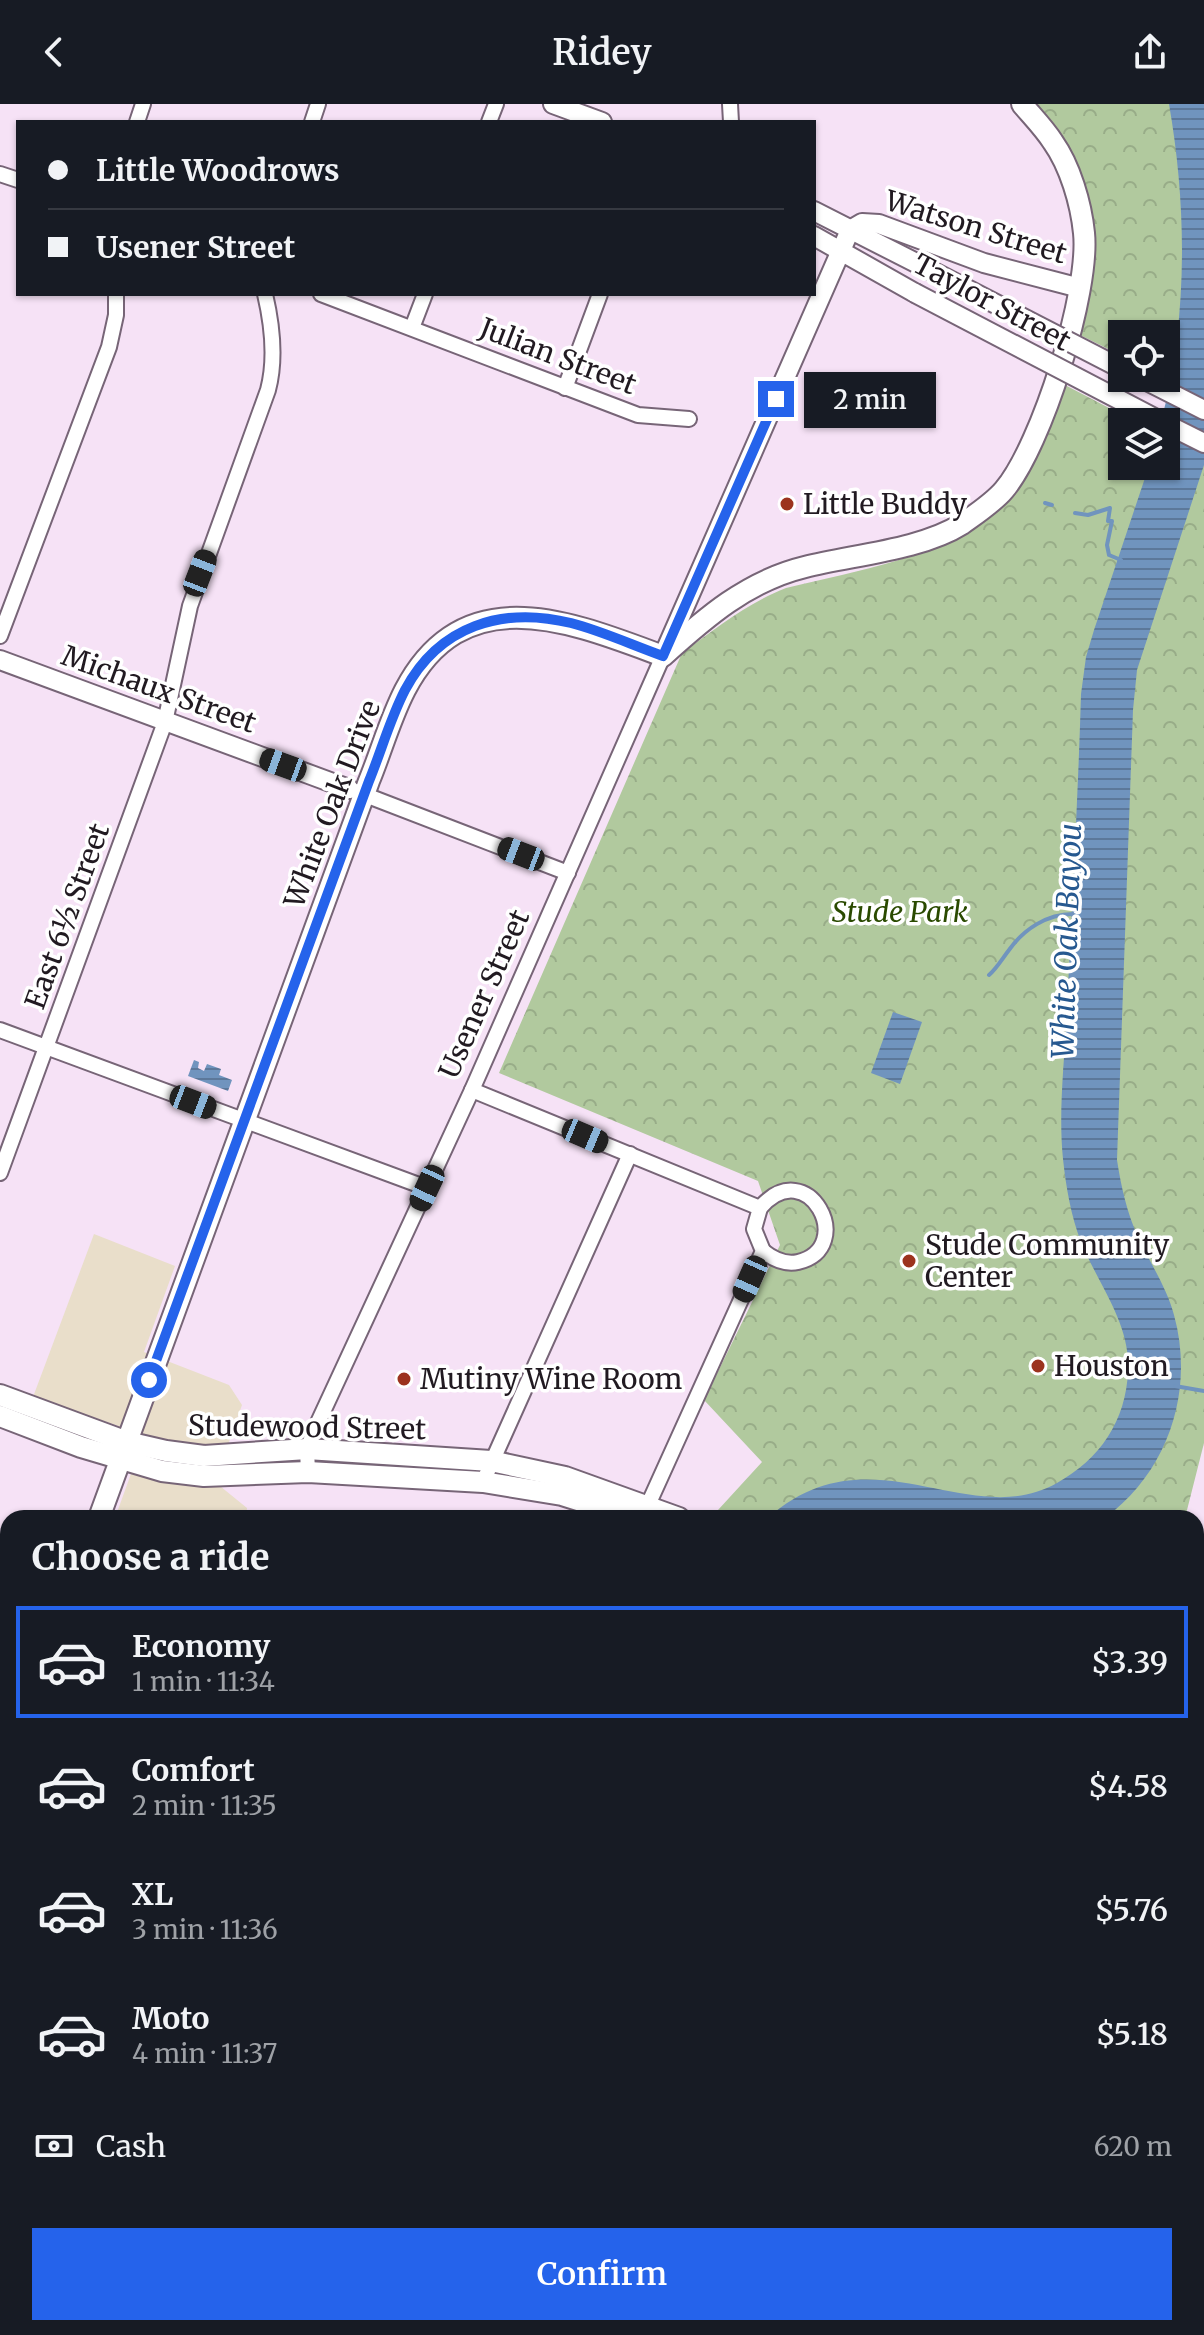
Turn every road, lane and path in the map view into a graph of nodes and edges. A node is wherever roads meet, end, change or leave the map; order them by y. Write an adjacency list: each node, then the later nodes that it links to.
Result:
1 (553, 104): 3 (street)
2 (1022, 104): 8 (main road)
3 (597, 120)
4 (816, 212): 5 (street, Watson Street)
5 (850, 230): 7 (street, Usener Street); 8 (street, Watson Street); 15 (street, Taylor Street, bridge)
6 (816, 237): 7 (street)
7 (841, 251): 18 (street, Taylor Street, bridge); 23 (street, Usener Street)
8 (1080, 288): 24 (main road)
9 (116, 296): 25 (street)
10 (265, 296): 28 (street, East 6½ Street)
11 (326, 296): 14 (street, Julian Street)
12 (424, 296): 14 (street)
13 (599, 296): 16 (street)
14 (412, 328): 16 (street, Julian Street)
15 (1108, 362)
16 (565, 388): 20 (street, Julian Street)
17 (1169, 392): 19 (street)
18 (1135, 408)
19 (1204, 410)
20 (689, 419)
21 (1180, 431): 22 (street, Taylor Street)
22 (1204, 443)
23 (687, 597): 24 (street); 26 (street, Usener Street)
24 (713, 611): 26 (main road)
25 (0, 636)
26 (663, 656): 29 (main road, White Oak Drive); 30 (street, Usener Street)
27 (0, 660): 28 (street, Michaux Street)
28 (165, 722): 29 (street, Michaux Street); 32 (street, East 6½ Street)
29 (357, 792): 30 (street, Michaux Street); 34 (main road, White Oak Drive)
30 (568, 873): 33 (street, Usener Street)
31 (0, 1030): 32 (street)
32 (47, 1048): 34 (street); 36 (street, East 6½ Street)
33 (472, 1090): 35 (street); 37 (street, Usener Street)
34 (243, 1120): 37 (street); 43 (main road, White Oak Drive)
35 (630, 1154): 38 (street); 44 (street)
36 (0, 1173)
37 (427, 1188): 42 (street, Usener Street)
38 (760, 1208): 39 (street); 39 (street)
39 (763, 1251): 50 (street)
40 (0, 1395): 43 (main road, Studewood Street)
41 (0, 1416): 43 (main road, Studewood Street)
42 (307, 1449): 43 (main road, Studewood Street); 44 (main road, Studewood Street); 45 (street, Usener Street)
43 (124, 1451): 45 (main road, Studewood Street); 47 (main road, White Oak Drive)
44 (491, 1461): 46 (street); 49 (main road, Studewood Street)
45 (308, 1472): 46 (main road, Studewood Street)
46 (483, 1482): 48 (main road, Studewood Street)
47 (102, 1510)
48 (641, 1510)
49 (649, 1510)
50 (658, 1510)

